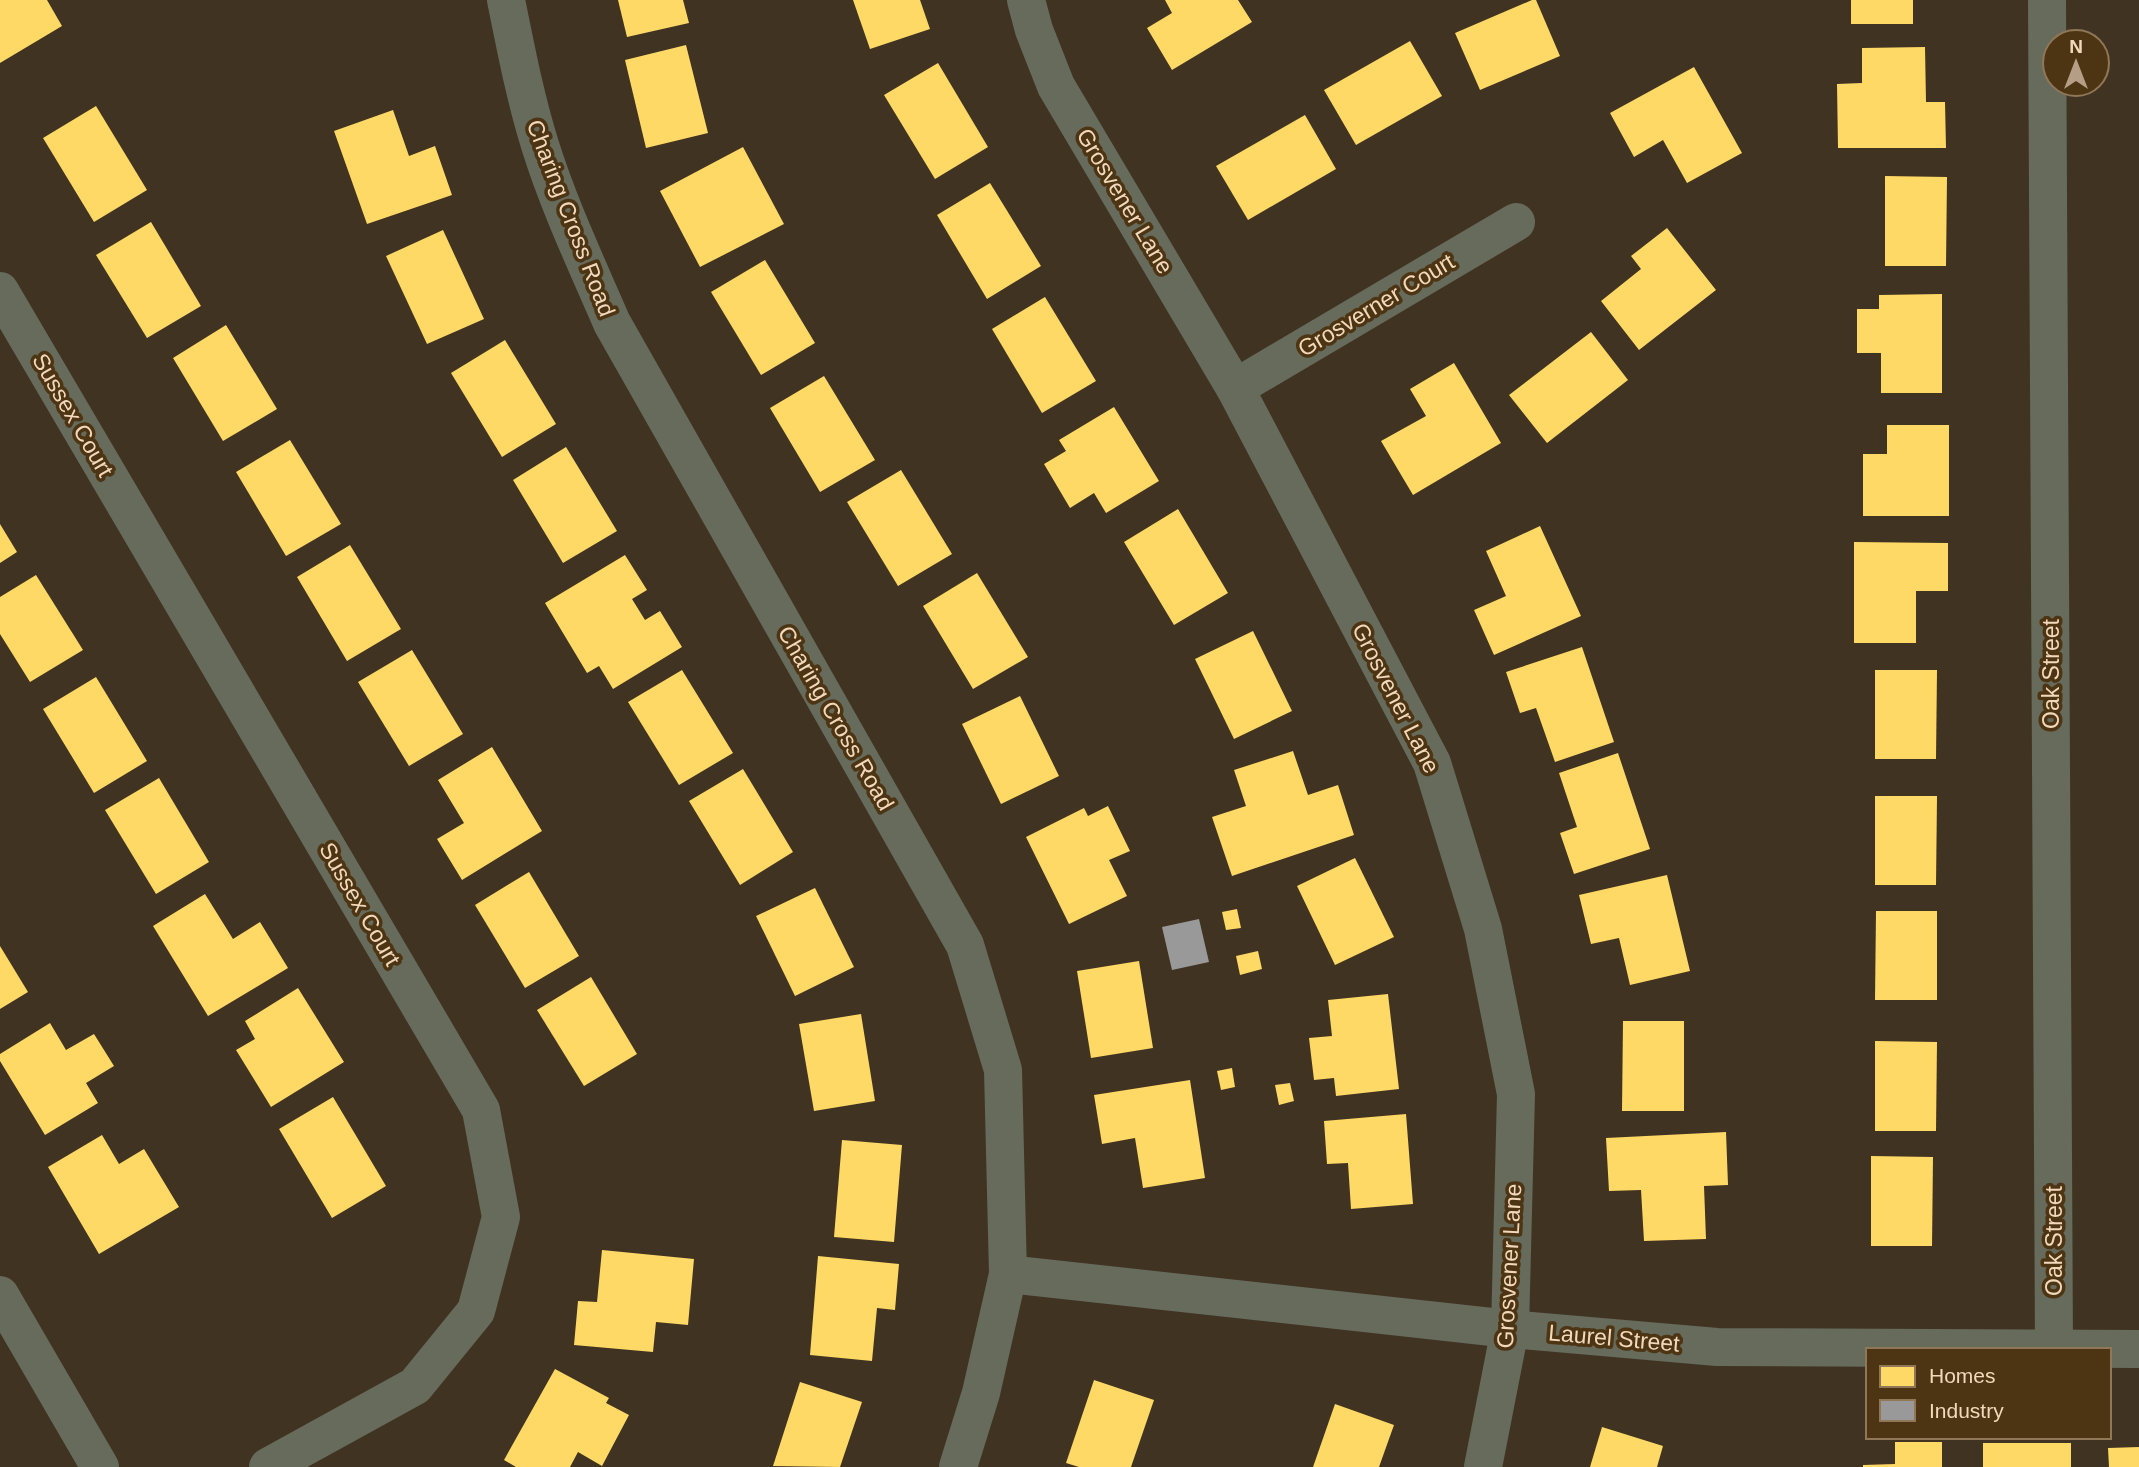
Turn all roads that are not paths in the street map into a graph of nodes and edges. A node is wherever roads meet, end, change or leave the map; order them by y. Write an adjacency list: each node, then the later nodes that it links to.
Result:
1 (506, 0): 7 (street, Charing Cross Road)
2 (1026, 0): 6 (street, Grosvener Lane)
3 (2047, 0): 10 (street, Oak Street)
4 (1516, 222): 6 (street, Grosverner Court)
5 (0, 292): 14 (street, Sussex Court)
6 (1235, 388): 9 (street, Grosvener Lane)
7 (1008, 1274): 9 (street, Laurel Street); 15 (street, Charing Cross Road)
8 (0, 1296): 13 (street)
9 (1510, 1329): 10 (street, Laurel Street); 16 (street, Grosvener Lane)
10 (2054, 1348)
11 (2111, 1349): 12 (street, Laurel Street)
12 (2139, 1349)
13 (100, 1467)
14 (268, 1467)
15 (958, 1467)
16 (1483, 1467)

